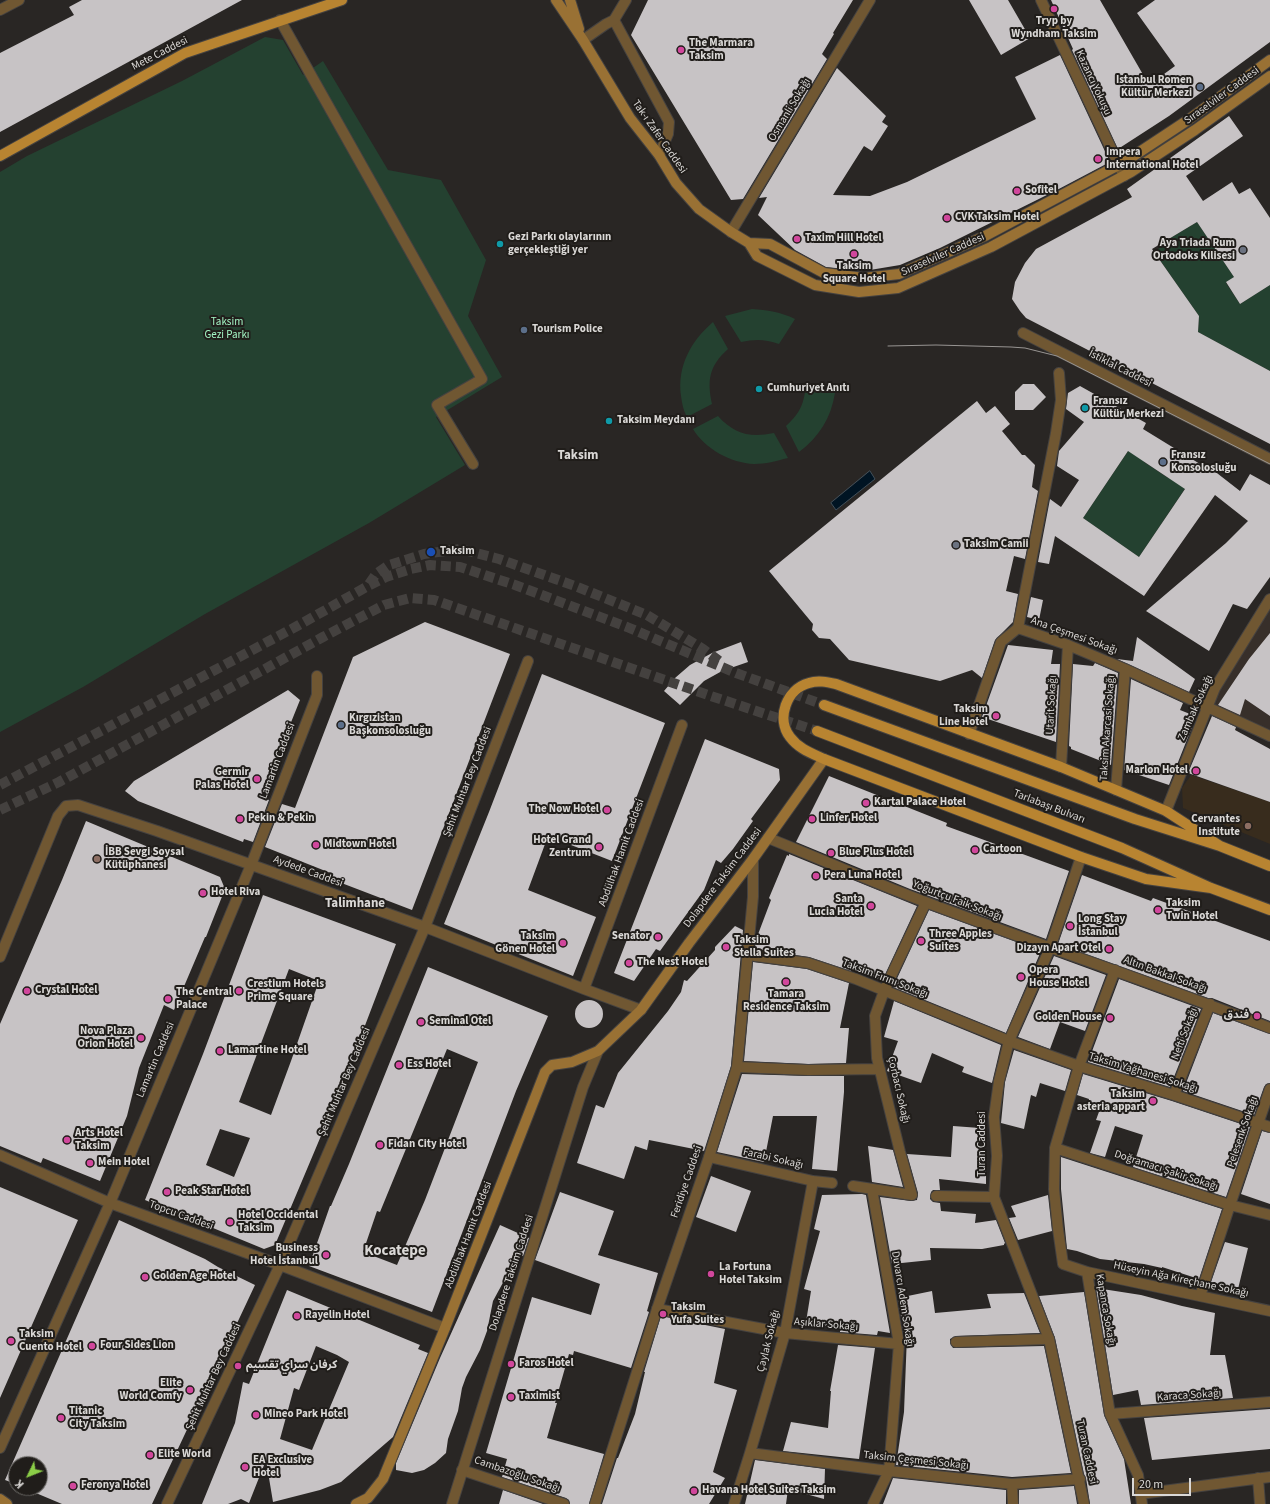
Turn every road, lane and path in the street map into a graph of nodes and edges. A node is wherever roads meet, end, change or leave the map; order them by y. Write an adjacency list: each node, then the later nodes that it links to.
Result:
1 (19, 0): 9 (street)
2 (342, 0): 8 (main road, Mete Caddesi)
3 (556, 0): 12 (main road)
4 (570, 0): 12 (main road)
5 (626, 0): 11 (street)
6 (870, 0): 19 (street, Osmanli Sokağı)
7 (1041, 0): 17 (street, Kazancı Yokuşu)
8 (330, 2): 10 (main road, Mete Caddesi)
9 (0, 10)
10 (280, 20): 16 (main road, Mete Caddesi); 24 (street)
11 (614, 20): 12 (street); 15 (street)
12 (583, 40): 15 (main road, Tak-ı Zafer Caddesi)
13 (1270, 60): 17 (main road, Sıraselviler Caddesi)
14 (1270, 76): 18 (main road, Sıraselviler Caddesi)
15 (659, 155): 19 (main road, Tak-ı Zafer Caddesi)
16 (0, 156)
17 (1118, 165): 18 (street, Kazancı Yokuşu); 20 (main road, Sıraselviler Caddesi)
18 (1124, 176): 20 (main road, Sıraselviler Caddesi)
19 (731, 232): 20 (main road, Tak-ı Zafer Caddesi)
20 (749, 243)
21 (1023, 333): 23 (street, İstiklal Caddesi)
22 (1059, 373): 26 (street)
23 (1270, 459)
24 (473, 464)
25 (1270, 599): 32 (street, Zambak Sokağı)
26 (1018, 628): 27 (street, Ana Çeşmesi Sokağı); 35 (street, Ana Çeşmesi Sokağı)
27 (1068, 645): 29 (street, Ana Çeşmesi Sokağı); 38 (street, Utarit Sokağı)
28 (528, 661): 50 (street, Şehit Muhtar Bey Caddesi)
29 (1125, 668): 32 (street, Ana Çeşmesi Sokağı); 39 (street, Taksim Akarcasi Sokağı)
30 (317, 676): 45 (street, Lamartin Caddesi)
31 (824, 705): 42 (main road, Tarlabaşı Bulvarı)
32 (1207, 706): 36 (street, Ana Çeşmesi Sokağı); 40 (street, Zambak Sokağı)
33 (682, 725): 55 (street, Abdülhak Hamit Caddesi)
34 (817, 731): 47 (main road, Tarlabaşı Bulvarı)
35 (969, 734): 37 (main road); 38 (main road)
36 (1270, 736)
37 (824, 759): 41 (main road, Dolapdere Taksim Caddesi); 43 (main road)
38 (1061, 767): 39 (main road)
39 (1116, 790): 40 (main road)
40 (1166, 811): 42 (main road)
41 (768, 838): 44 (main road, Dolapdere Taksim Caddesi); 48 (street, Yoğurtçu Faik Sokağı)
42 (1220, 846): 46 (main road, Tarlabaşı Bulvarı)
43 (1080, 857): 47 (main road); 51 (street, Turan Caddesi)
44 (753, 858): 52 (street, Feridiye Caddesi); 58 (main road, Dolapdere Taksim Caddesi)
45 (251, 865): 50 (street, Aydede Caddesi); 53 (street, Aydede Caddesi); 78 (street, Lamartin Caddesi)
46 (1270, 866)
47 (1211, 888): 49 (main road, Tarlabaşı Bulvarı)
48 (926, 902): 51 (street, Yoğurtçu Faik Sokağı); 56 (street, Çorbacı Sokağı)
49 (1270, 910)
50 (425, 927): 55 (street, Aydede Caddesi); 81 (street, Şehit Muhtar Bey Caddesi)
51 (1050, 948): 54 (street, Altın Bakkal Sokağı); 60 (street, Turan Caddesi)
52 (748, 955): 56 (street, Taksim Fırını Sokağı); 63 (street, Feridiye Caddesi)
53 (0, 957)
54 (1115, 970): 57 (street, Altın Bakkal Sokağı); 62 (street, Kapanca Sokağı)
55 (584, 990): 58 (street, Aydede Caddesi)
56 (884, 991): 60 (street, Taksim Fırını Sokağı); 64 (street, Çorbacı Sokağı)
57 (1210, 1004): 59 (street, Altın Bakkal Sokağı); 66 (street, Nefti Sokağı)
58 (641, 1010): 61 (main road, Abdülhak Hamit Caddesi)
59 (1270, 1028)
60 (1009, 1042): 62 (street, Taksim Yağhanesi Sokağı); 77 (street, Turan Caddesi)
61 (598, 1051): 86 (main road, Abdülhak Hamit Caddesi); 95 (street, Dolapdere Taksim Caddesi)
62 (1079, 1066): 66 (street, Taksim Yağhanesi Sokağı); 69 (street, Kapanca Sokağı)
63 (737, 1067): 64 (street); 71 (street, Feridiye Caddesi)
64 (880, 1070): 75 (street, Çorbacı Sokağı)
65 (1270, 1089): 67 (street, Pelesenk Sokağı)
66 (1174, 1095): 67 (street, Taksim Yağhanesi Sokağı)
67 (1258, 1123): 68 (street, Taksim Yağhanesi Sokağı); 79 (street, Pelesenk Sokağı)
68 (1270, 1127)
69 (1055, 1148): 79 (street, Doğramacı Şakir Sokağı); 82 (street, Kapanca Sokağı)
70 (0, 1155): 78 (street, Topcu Caddesi)
71 (709, 1157): 72 (street, Farabi Sokağı); 84 (street, Feridiye Caddesi)
72 (813, 1180): 73 (street, Farabi Sokağı); 87 (street, Çaylak Sokağı)
73 (832, 1183)
74 (852, 1186): 75 (street)
75 (872, 1189): 90 (street, Duvarcı Adem Sokağı)
76 (936, 1196): 77 (street)
77 (994, 1197): 88 (street, Turan Caddesi)
78 (110, 1203): 81 (street, Topcu Caddesi); 93 (street, Lamartin Caddesi)
79 (1230, 1205): 80 (street, Doğramacı Şakir Sokağı); 83 (street, Pelesenk Sokağı)
80 (1270, 1215)
81 (280, 1265): 86 (street, Topcu Caddesi); 104 (street, Şehit Muhtar Bey Caddesi)
82 (1087, 1272): 83 (street, Hüseyin Ağa Kireçhane Sokağı); 92 (street, Kapanca Sokağı)
83 (1200, 1296): 85 (street, Hüseyin Ağa Kireçhane Sokağı)
84 (657, 1309): 87 (street, Aşıklar Sokağı); 108 (street, Feridiye Caddesi)
85 (1270, 1311)
86 (445, 1328): 105 (main road, Abdülhak Hamit Caddesi)
87 (784, 1333): 90 (street, Aşıklar Sokağı); 94 (street, Çaylak Sokağı)
88 (1049, 1339): 89 (street); 99 (street, Turan Caddesi)
89 (956, 1342)
90 (899, 1344): 96 (street, Duvarcı Adem Sokağı)
91 (1270, 1402): 92 (street, Karaca Sokağı)
92 (1110, 1414): 102 (street, Kapanca Sokağı)
93 (0, 1448)
94 (750, 1453): 96 (street, Taksim Çeşmesi Sokağı); 109 (street, Çaylak Sokağı)
95 (462, 1470): 106 (street, Dolapdere Taksim Caddesi); 107 (street, Cambazoğlu Sokağı)
96 (889, 1471): 100 (street, Taksim Çeşmesi Sokağı); 110 (street, Duvarcı Adem Sokağı)
97 (1270, 1477): 98 (street)
98 (1258, 1478): 102 (street); 113 (street)
99 (1080, 1479): 100 (street, Taksim Çeşmesi Sokağı); 112 (street, Turan Caddesi)
100 (1012, 1484): 111 (street)
101 (0, 1499): 103 (main road)
102 (1141, 1499)
103 (7, 1504)
104 (167, 1504)
105 (356, 1504)
106 (452, 1504)
107 (564, 1504)
108 (595, 1504)
109 (734, 1504)
110 (873, 1504)
111 (1013, 1504)
112 (1084, 1504)
113 (1260, 1504)

